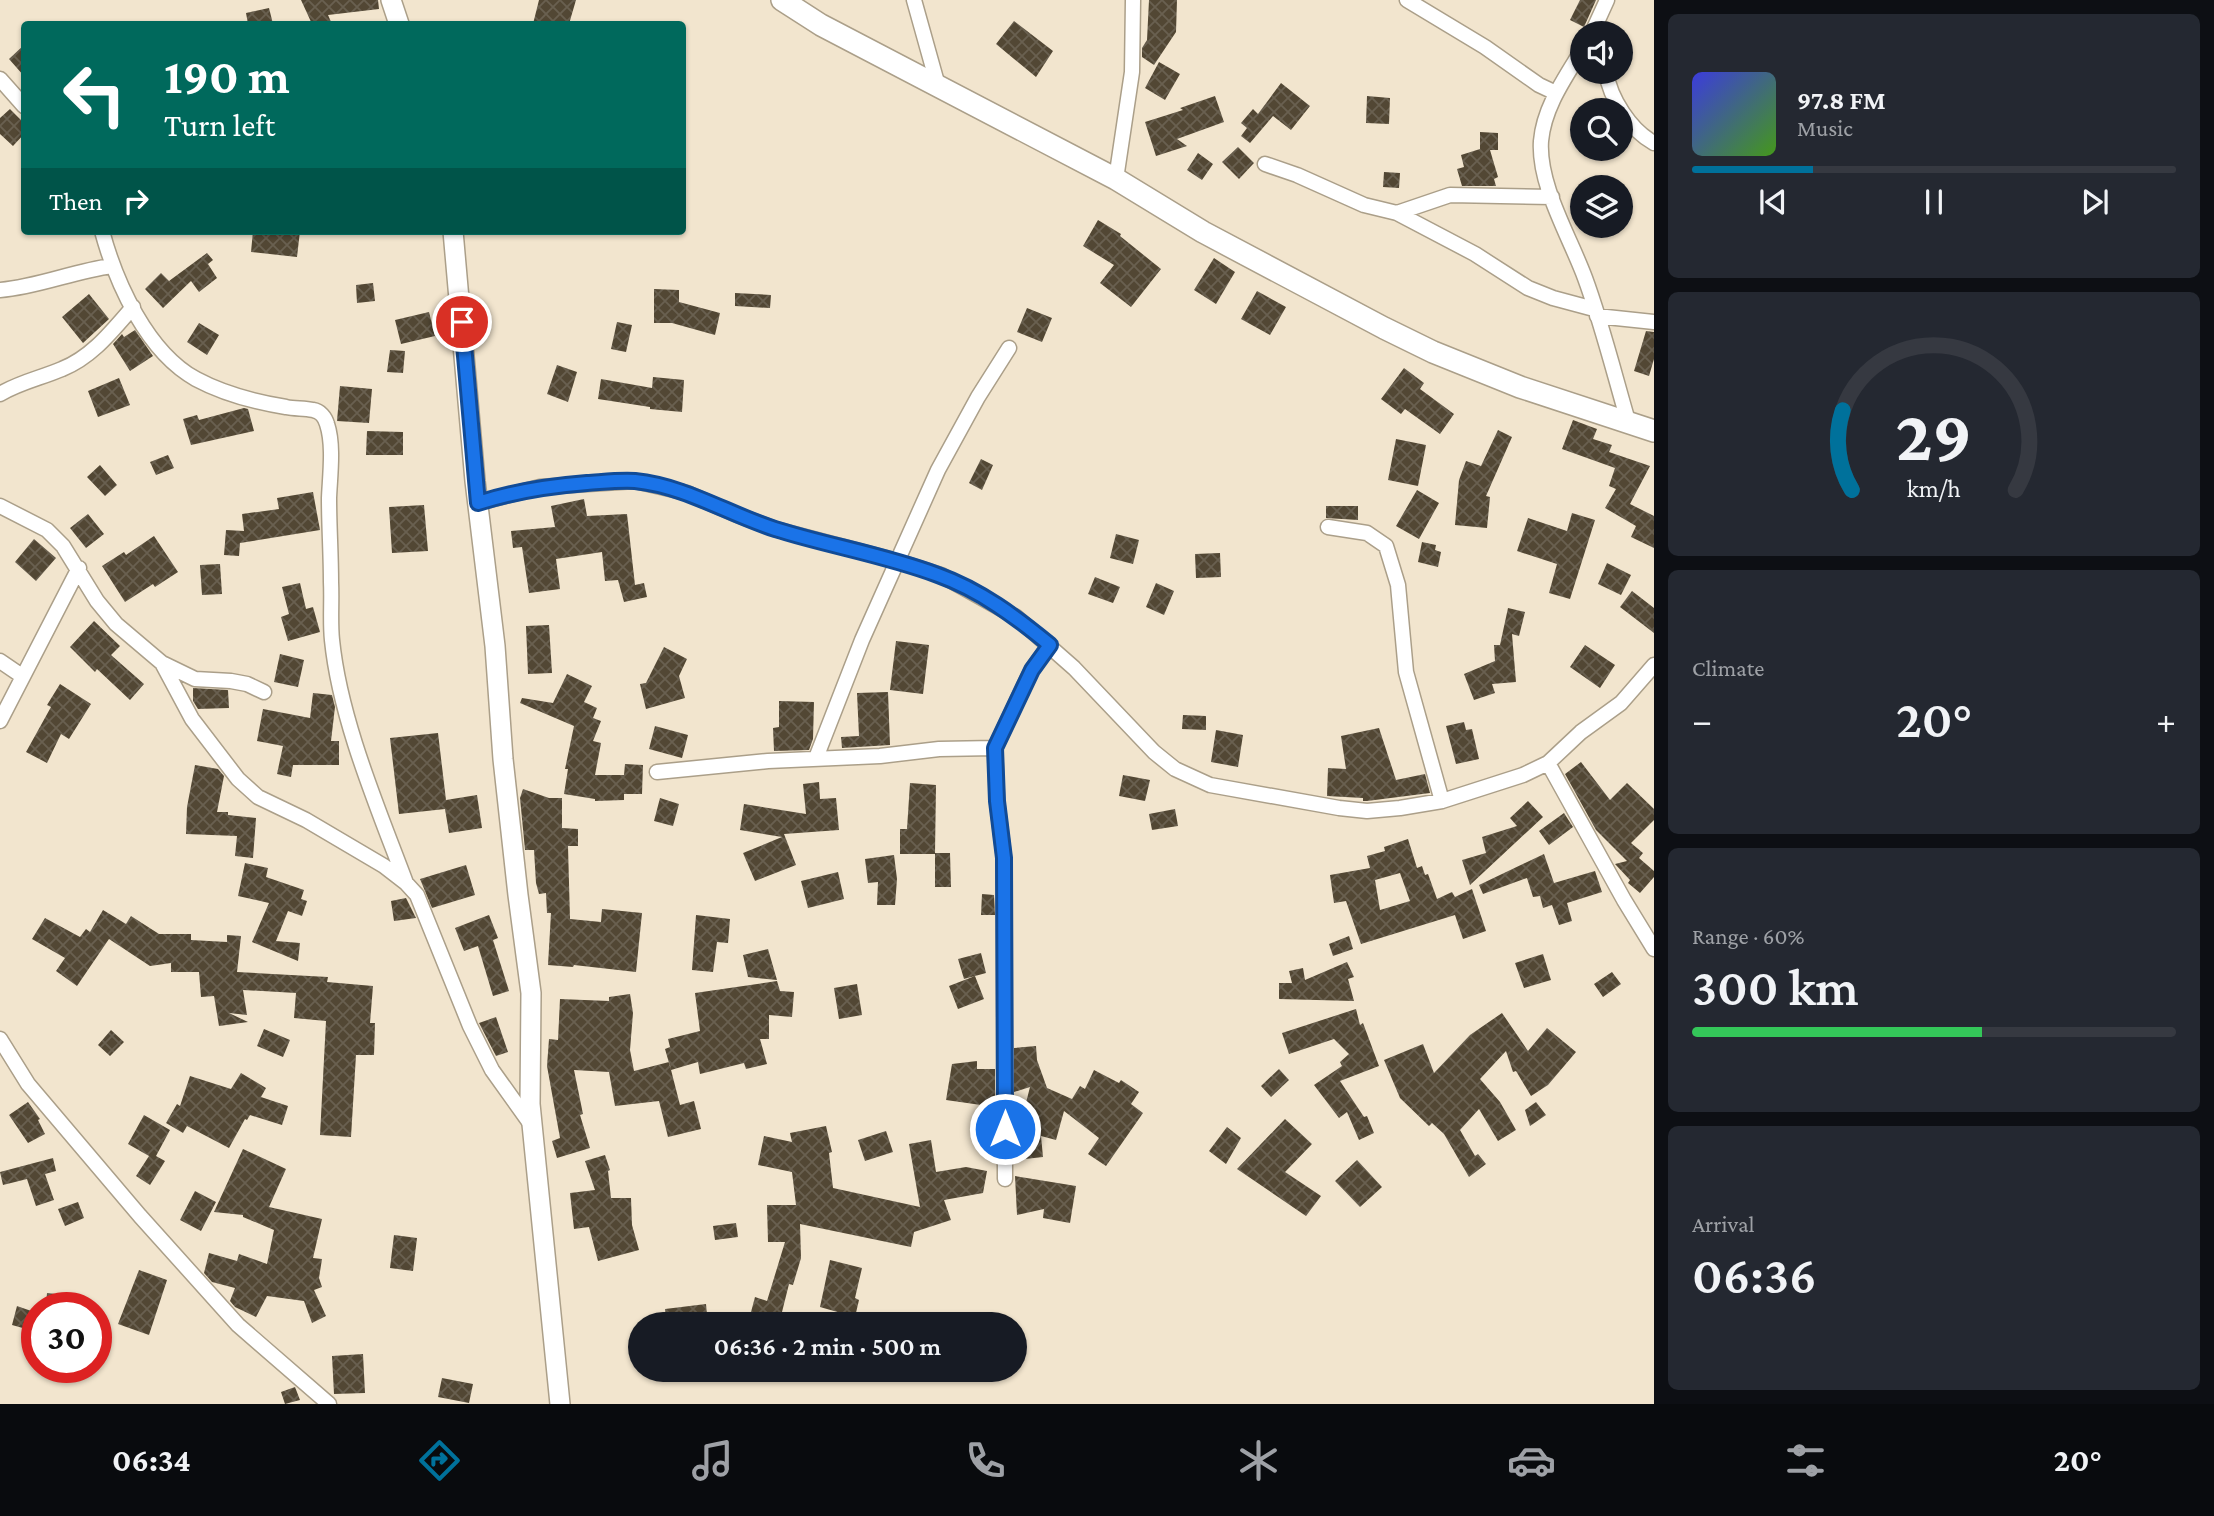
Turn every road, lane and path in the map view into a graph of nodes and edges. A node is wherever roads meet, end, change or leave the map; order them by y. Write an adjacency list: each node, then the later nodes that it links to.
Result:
1 (391, 0): 7 (street)
2 (782, 0): 12 (main road)
3 (914, 0): 12 (street)
4 (1133, 0): 17 (street)
5 (1407, 0): 13 (street)
6 (1607, 0): 8 (street)
7 (398, 21)
8 (1599, 21)
9 (1570, 70): 13 (street)
10 (0, 79): 14 (street)
11 (1609, 84): 15 (street)
12 (938, 86): 17 (main road)
13 (1556, 93): 18 (street)
14 (21, 103)
15 (1654, 143)
16 (1265, 164): 19 (street)
17 (1116, 179): 29 (main road)
18 (1552, 197): 19 (street); 25 (street)
19 (1397, 213): 25 (street)
20 (103, 235): 22 (street)
21 (453, 235): 31 (street)
22 (112, 266): 23 (street); 24 (street)
23 (0, 290)
24 (133, 307): 28 (street); 48 (street)
25 (1595, 312): 26 (street); 29 (street)
26 (1654, 322)
27 (1009, 348): 34 (street)
28 (0, 394)
29 (1628, 421): 30 (main road)
30 (1654, 431)
31 (478, 503): 34 (street); 51 (street)
32 (0, 506): 35 (street)
33 (1328, 527): 47 (street)
34 (897, 561): 36 (street); 44 (street)
35 (79, 568): 38 (street); 40 (street)
36 (1050, 645): 43 (street); 47 (street)
37 (0, 662): 40 (street)
38 (162, 663): 41 (street); 48 (street)
39 (1654, 665): 45 (street)
40 (22, 676): 42 (street)
41 (264, 692)
42 (0, 721)
43 (995, 748): 44 (street); 52 (street)
44 (816, 758): 46 (street)
45 (1548, 763): 47 (street); 49 (street)
46 (657, 772)
47 (1442, 801)
48 (406, 883): 51 (street)
49 (1654, 949)
50 (0, 1039): 53 (street)
51 (533, 1128): 54 (street)
52 (1005, 1179)
53 (329, 1404)
54 (560, 1404)

